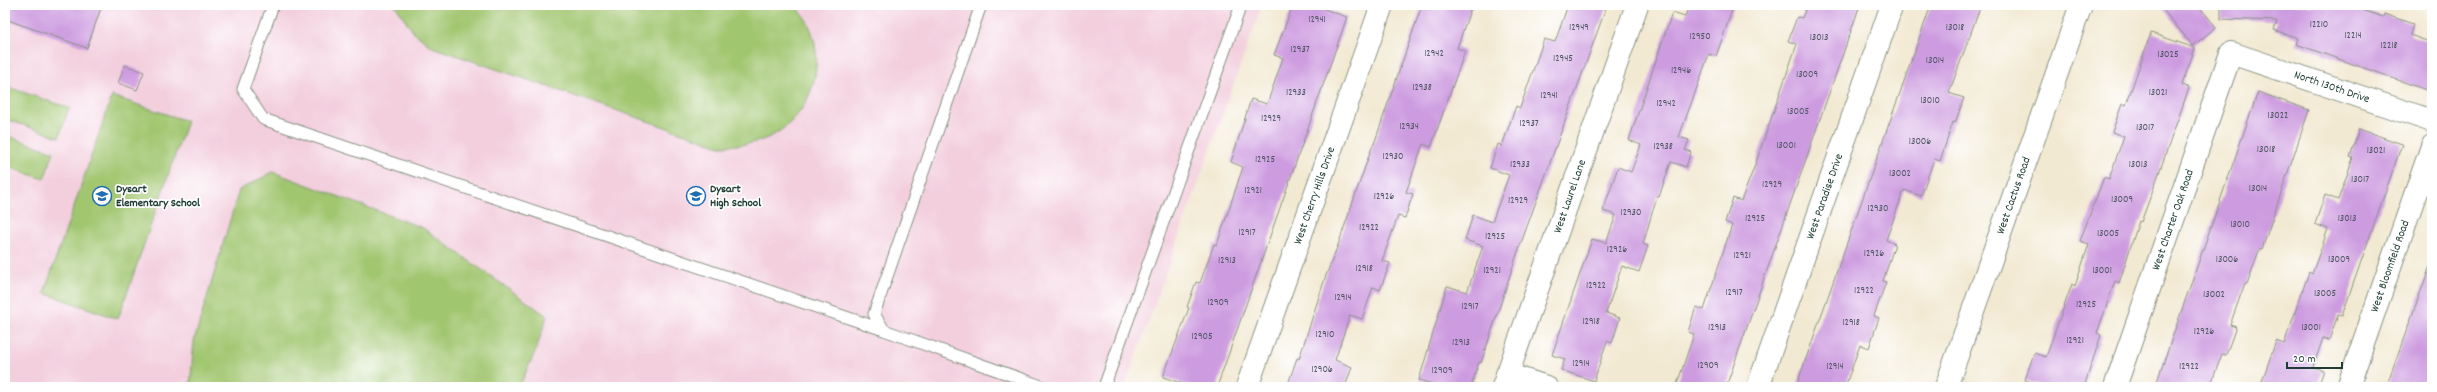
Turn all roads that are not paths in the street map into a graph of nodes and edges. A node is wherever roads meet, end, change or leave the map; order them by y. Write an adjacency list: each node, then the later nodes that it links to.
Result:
1 (273, 5): 11 (lane)
2 (981, 5): 11 (lane)
3 (1241, 5): 14 (lane)
4 (1382, 5): 15 (street, West Cherry Hills Drive)
5 (1637, 5): 12 (street, West Laurel Lane)
6 (1892, 5): 17 (street, West Paradise Drive)
7 (2081, 5): 18 (street, West Cactus Road)
8 (2232, 53): 9 (street, North 130th Drive); 19 (street, West Charter Oak Road)
9 (2432, 121)
10 (2432, 146): 20 (street, West Bloomfield Road)
11 (884, 330): 13 (lane)
12 (1505, 380): 16 (street)
13 (1044, 387)
14 (1104, 387)
15 (1247, 387)
16 (1546, 387)
17 (1758, 387)
18 (1946, 387)
19 (2115, 387)
20 (2348, 387)

